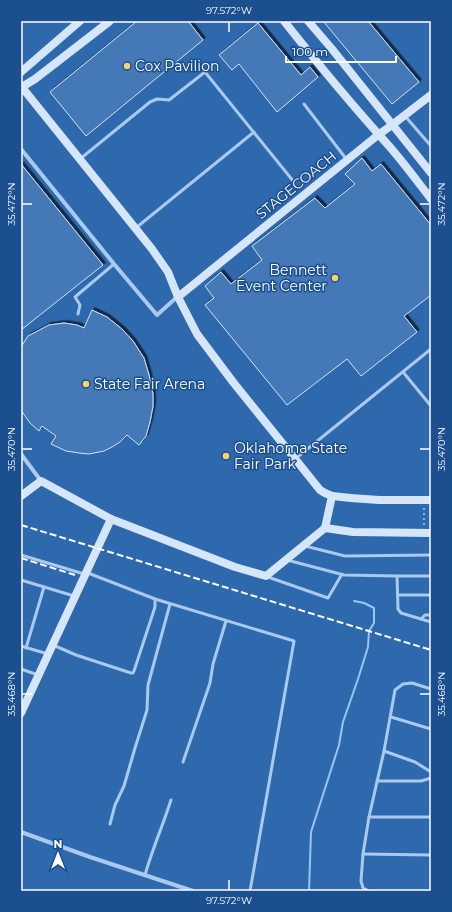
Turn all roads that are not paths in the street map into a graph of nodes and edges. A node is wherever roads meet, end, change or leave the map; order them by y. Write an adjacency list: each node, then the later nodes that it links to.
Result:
1 (80, 21): 5 (street)
2 (110, 21): 6 (street)
3 (284, 21): 12 (street)
4 (308, 21): 10 (street)
5 (21, 72)
6 (21, 87): 15 (street)
7 (431, 94): 9 (street, STAGECOACH)
8 (304, 104): 16 (lane)
9 (405, 115): 10 (street, STAGECOACH); 13 (lane)
10 (392, 125): 12 (street, STAGECOACH); 17 (street)
11 (254, 132): 15 (lane); 18 (lane); 20 (lane)
12 (378, 135): 16 (street, STAGECOACH); 19 (street)
13 (431, 146)
14 (21, 149): 21 (street)
15 (80, 159): 20 (street)
16 (347, 160): 22 (street, STAGECOACH)
17 (431, 174)
18 (294, 182)
19 (431, 199)
20 (135, 228): 22 (street)
21 (114, 264): 22 (street); 23 (lane)
22 (178, 296): 28 (street)
23 (78, 314)
24 (431, 350): 25 (lane)
25 (403, 372): 26 (lane); 28 (lane)
26 (431, 406)
27 (21, 454): 29 (street)
28 (295, 459): 31 (street)
29 (41, 481): 30 (street); 33 (street)
30 (21, 496)
31 (332, 496): 32 (street); 34 (street)
32 (428, 500)
33 (108, 520): 40 (street); 42 (street)
34 (325, 528): 35 (street); 36 (street)
35 (428, 533)
36 (303, 546): 38 (lane); 39 (street)
37 (21, 555): 40 (lane)
38 (431, 555)
39 (286, 560): 41 (lane); 42 (street)
40 (86, 574): 49 (street); 50 (lane)
41 (342, 574): 42 (lane); 43 (lane)
42 (266, 576)
43 (397, 576): 44 (lane); 47 (lane)
44 (431, 576)
45 (21, 580): 46 (lane)
46 (44, 587): 49 (lane); 58 (lane)
47 (398, 595): 48 (lane); 53 (lane)
48 (431, 595)
49 (76, 597): 56 (street)
50 (155, 599): 51 (lane); 56 (lane)
51 (170, 604): 54 (lane); 74 (lane)
52 (431, 615): 53 (lane)
53 (421, 619): 55 (lane)
54 (226, 621): 67 (lane); 80 (lane)
55 (431, 622)
56 (53, 645): 59 (street)
57 (21, 646): 58 (lane)
58 (26, 648): 59 (lane)
59 (48, 654): 61 (street)
60 (21, 669): 61 (lane)
61 (39, 675): 63 (street)
62 (431, 689): 64 (lane)
63 (21, 713)
64 (391, 717): 65 (lane); 66 (lane)
65 (431, 729)
66 (384, 751): 68 (lane); 70 (lane)
67 (183, 762)
68 (431, 772)
69 (431, 778): 70 (lane)
70 (377, 781): 72 (lane)
71 (171, 800): 78 (lane)
72 (369, 817): 73 (lane); 76 (lane)
73 (431, 817)
74 (110, 824)
75 (21, 832): 78 (street)
76 (363, 854): 77 (lane); 81 (lane)
77 (431, 854)
78 (145, 875): 79 (street)
79 (192, 891)
80 (250, 891)
81 (368, 891)

